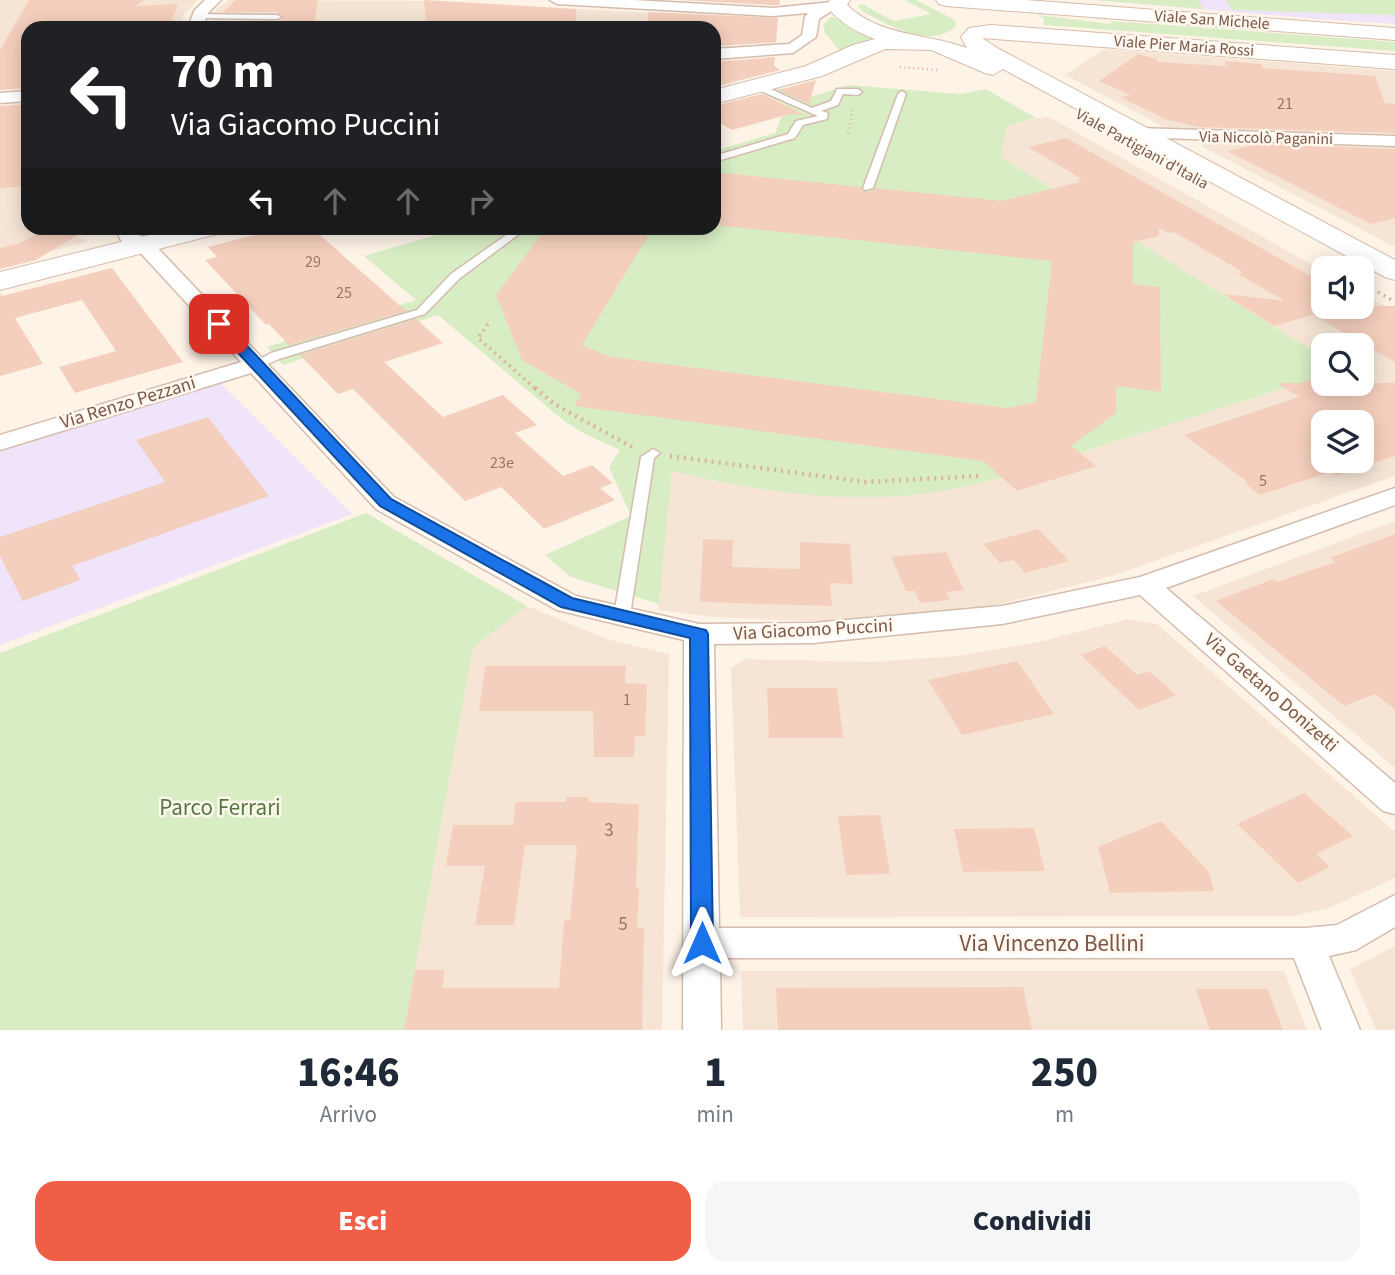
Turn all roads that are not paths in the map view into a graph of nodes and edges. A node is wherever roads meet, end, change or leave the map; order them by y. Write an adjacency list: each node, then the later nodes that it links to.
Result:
1 (214, 0): 8 (street)
2 (557, 0): 6 (street)
3 (938, 0): 11 (main road)
4 (946, 0): 10 (main road, Viale San Michele)
5 (986, 0): 10 (lane, Viale San Michele)
6 (836, 3): 13 (main road, Viale Partigiani d'Italia); 14 (street)
7 (277, 17): 9 (lane)
8 (198, 21)
9 (213, 21)
10 (1395, 32)
11 (974, 33): 12 (main road, Viale Pier Maria Rossi); 13 (main road, Viale Pier Maria Rossi); 16 (main road, Viale Partigiani d'Italia)
12 (1080, 38): 15 (main road, Viale Pier Maria Rossi); 16 (main road)
13 (918, 42): 17 (main road); 24 (main road, Viale Partigiani d'Italia)
14 (721, 53)
15 (1395, 62)
16 (1007, 63): 26 (main road, Viale Partigiani d'Italia)
17 (807, 73): 18 (main road); 24 (main road)
18 (757, 86): 21 (main road); 25 (lane)
19 (858, 92): 25 (lane)
20 (902, 94): 29 (lane)
21 (721, 95)
22 (21, 96): 23 (street)
23 (0, 98)
24 (1058, 103): 33 (main road, Viale Partigiani d'Italia)
25 (811, 111): 28 (lane)
26 (1138, 133): 27 (street, Via Niccolò Paganini); 34 (main road, Viale Partigiani d'Italia)
27 (1395, 141)
28 (721, 157)
29 (868, 188)
30 (128, 235): 36 (main road)
31 (137, 235): 38 (street, Via Giacomo Puccini)
32 (512, 235): 38 (lane)
33 (1339, 256)
34 (1395, 271)
35 (1374, 275): 37 (main road, Viale Partigiani d'Italia)
36 (0, 281)
37 (1395, 287)
38 (257, 364): 39 (street, Via Renzo Pezzani); 43 (street, Via Giacomo Puccini)
39 (0, 443)
40 (653, 453): 43 (lane)
41 (1395, 496): 42 (street, Via Giacomo Puccini)
42 (1146, 585): 44 (street, Via Giacomo Puccini); 45 (street, Via Gaetano Donizetti)
43 (622, 615): 44 (street, Via Giacomo Puccini)
44 (699, 634): 47 (street)
45 (1395, 802)
46 (1395, 909): 48 (street, Via Vincenzo Bellini)
47 (702, 943): 48 (street, Via Vincenzo Bellini); 49 (street)
48 (1306, 943): 50 (street)
49 (702, 1030)
50 (1341, 1030)

